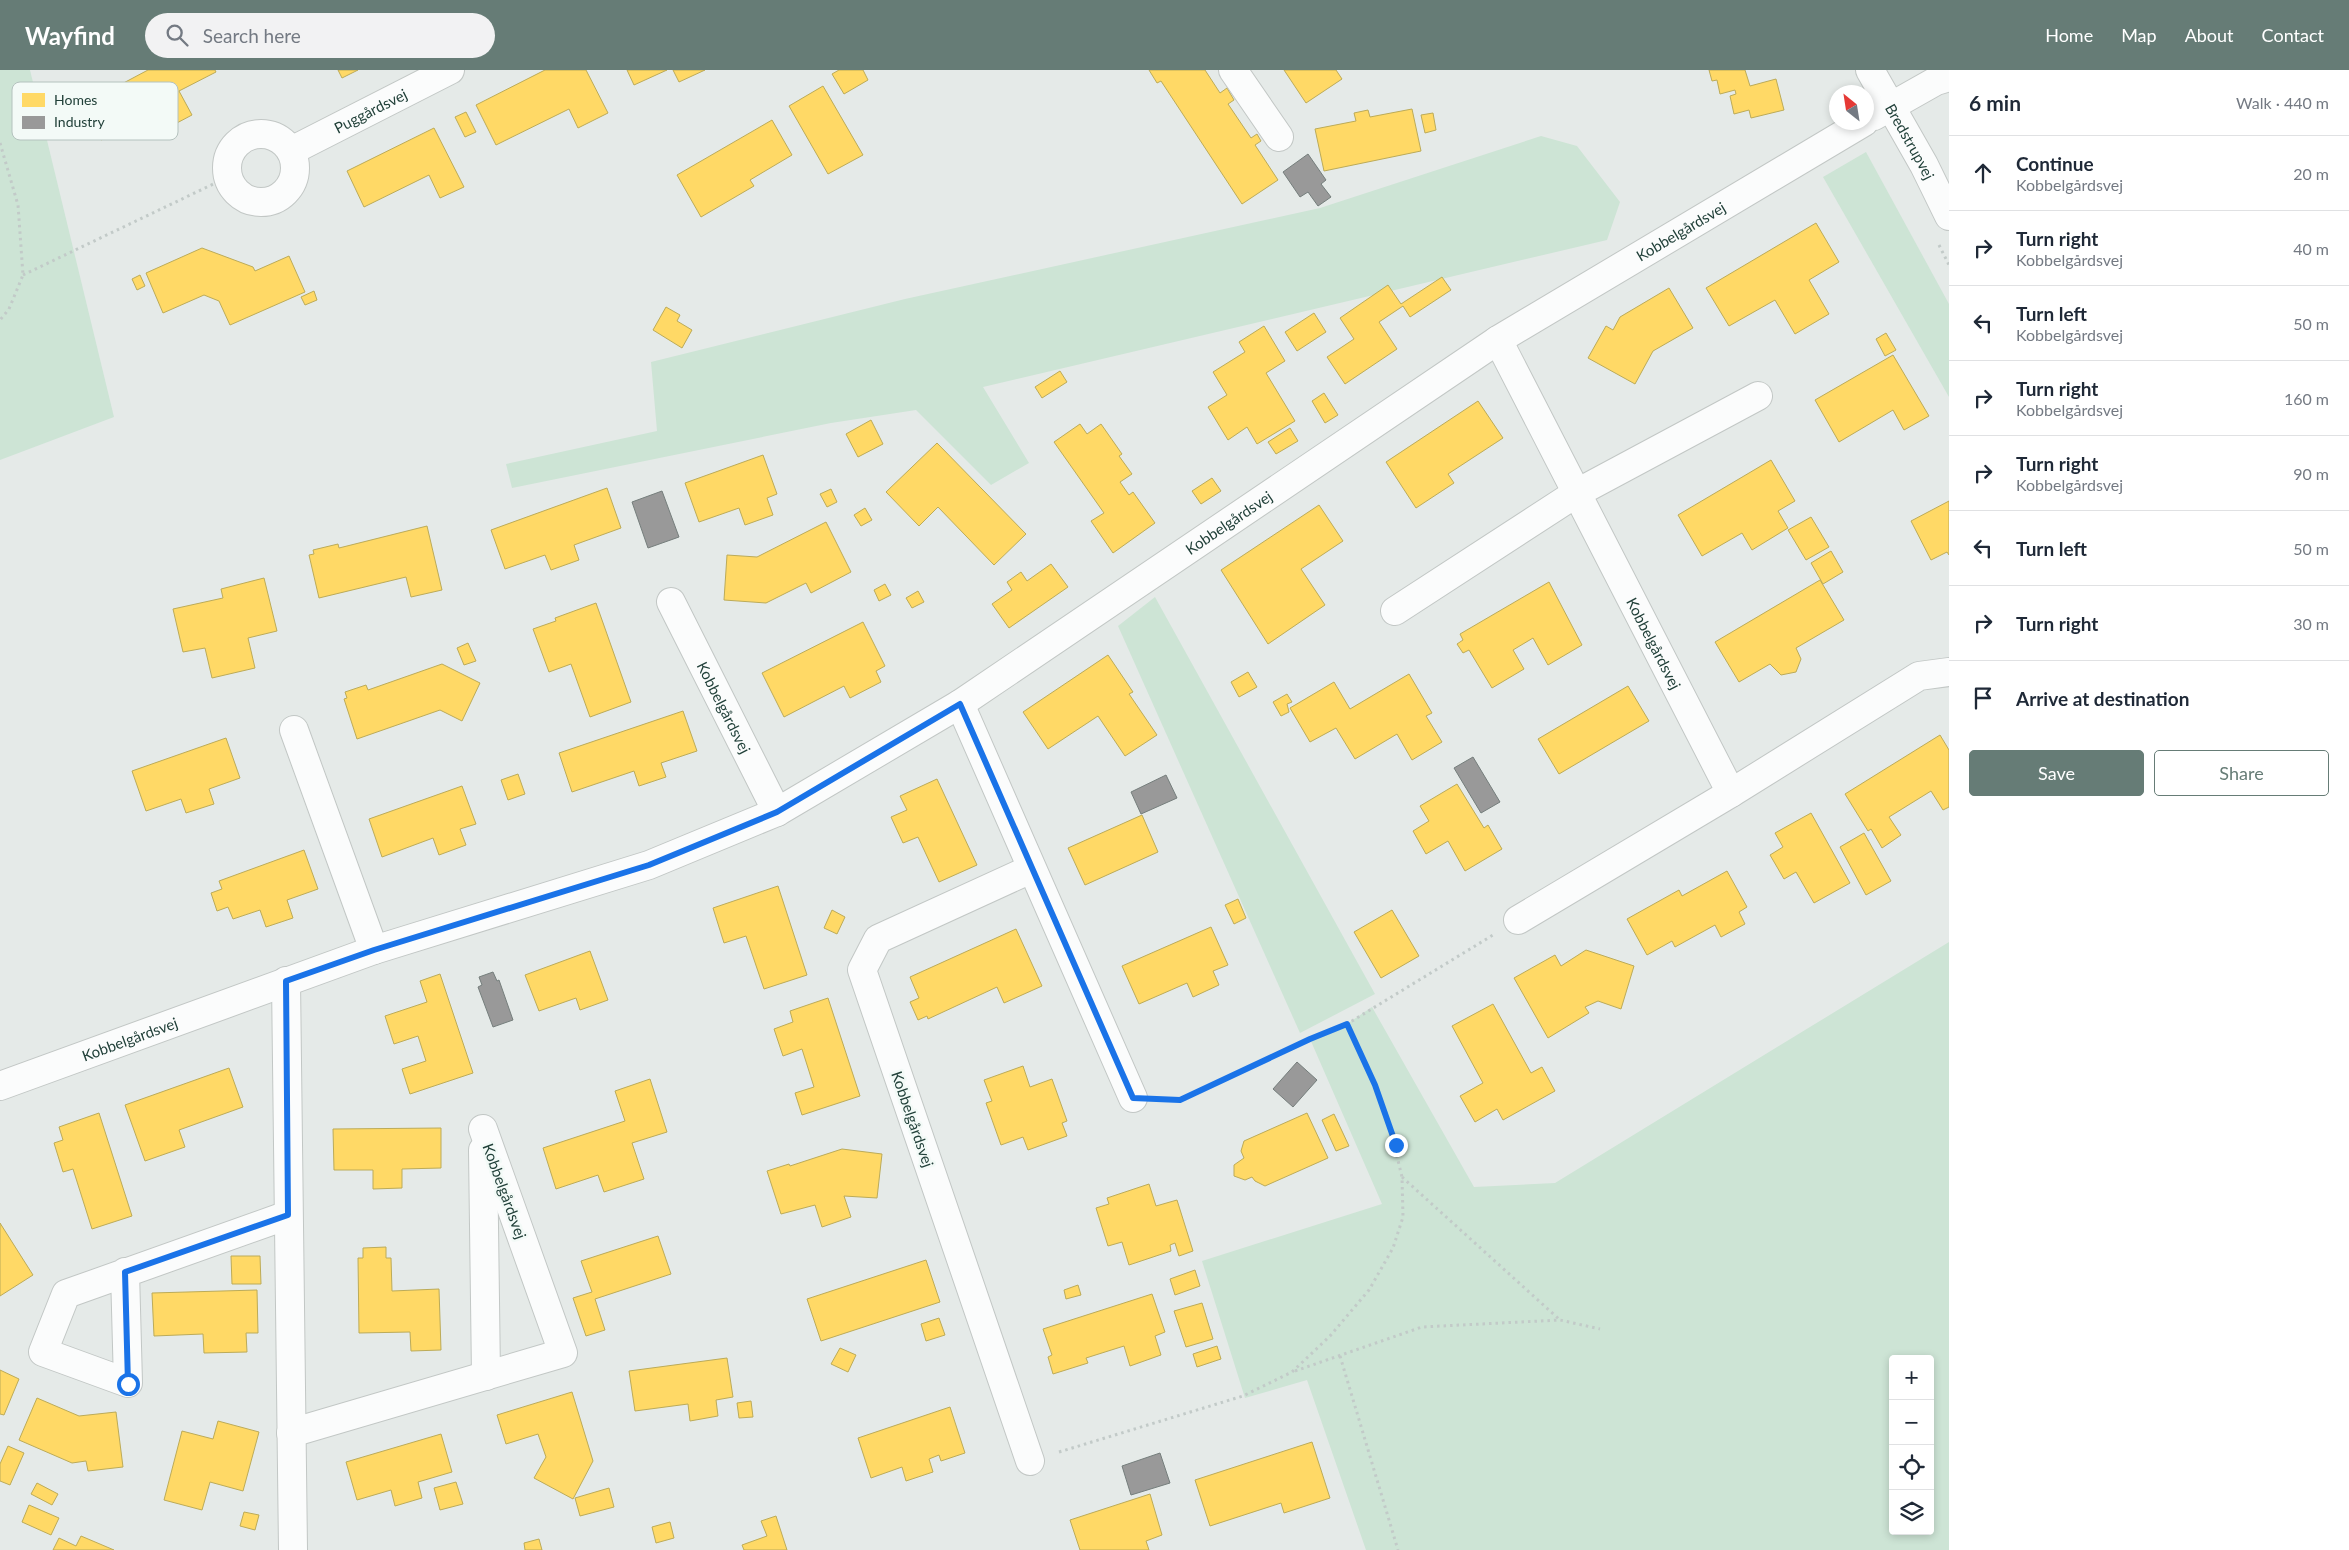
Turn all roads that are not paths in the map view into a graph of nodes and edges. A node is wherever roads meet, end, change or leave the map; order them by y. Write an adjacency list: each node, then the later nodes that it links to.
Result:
1 (450, 70): 9 (street, Puggårdsvej)
2 (1233, 70): 8 (street)
3 (1870, 70): 5 (street, Bredstrupvej)
4 (1949, 77): 5 (street, Kobbelgårdsvej)
5 (1891, 107): 6 (street, Kobbelgårdsvej); 10 (street, Bredstrupvej)
6 (1874, 117)
7 (1852, 130): 11 (street, Kobbelgårdsvej)
8 (1279, 137)
9 (291, 150): 9 (street)
10 (1949, 216)
11 (1498, 340): 13 (street, Kobbelgårdsvej); 17 (street, Kobbelgårdsvej)
12 (1758, 396): 13 (street)
13 (1575, 494): 15 (street); 19 (street, Kobbelgårdsvej)
14 (671, 602): 20 (street, Kobbelgårdsvej)
15 (1395, 612)
16 (1949, 672): 19 (street)
17 (960, 704): 20 (street, Kobbelgårdsvej); 21 (street)
18 (294, 730): 23 (street)
19 (1731, 793): 22 (street)
20 (777, 812): 23 (street, Kobbelgårdsvej)
21 (1031, 869): 26 (street); 31 (street, Kobbelgårdsvej)
22 (1518, 920)
23 (374, 950): 24 (street, Kobbelgårdsvej)
24 (286, 981): 25 (street, Kobbelgårdsvej); 27 (street)
25 (0, 1086)
26 (1133, 1098)
27 (288, 1215): 28 (street); 30 (street)
28 (125, 1272)
29 (486, 1376): 29 (street, Kobbelgårdsvej); 30 (street, Kobbelgårdsvej)
30 (291, 1433): 32 (street)
31 (1030, 1461)
32 (293, 1550)

